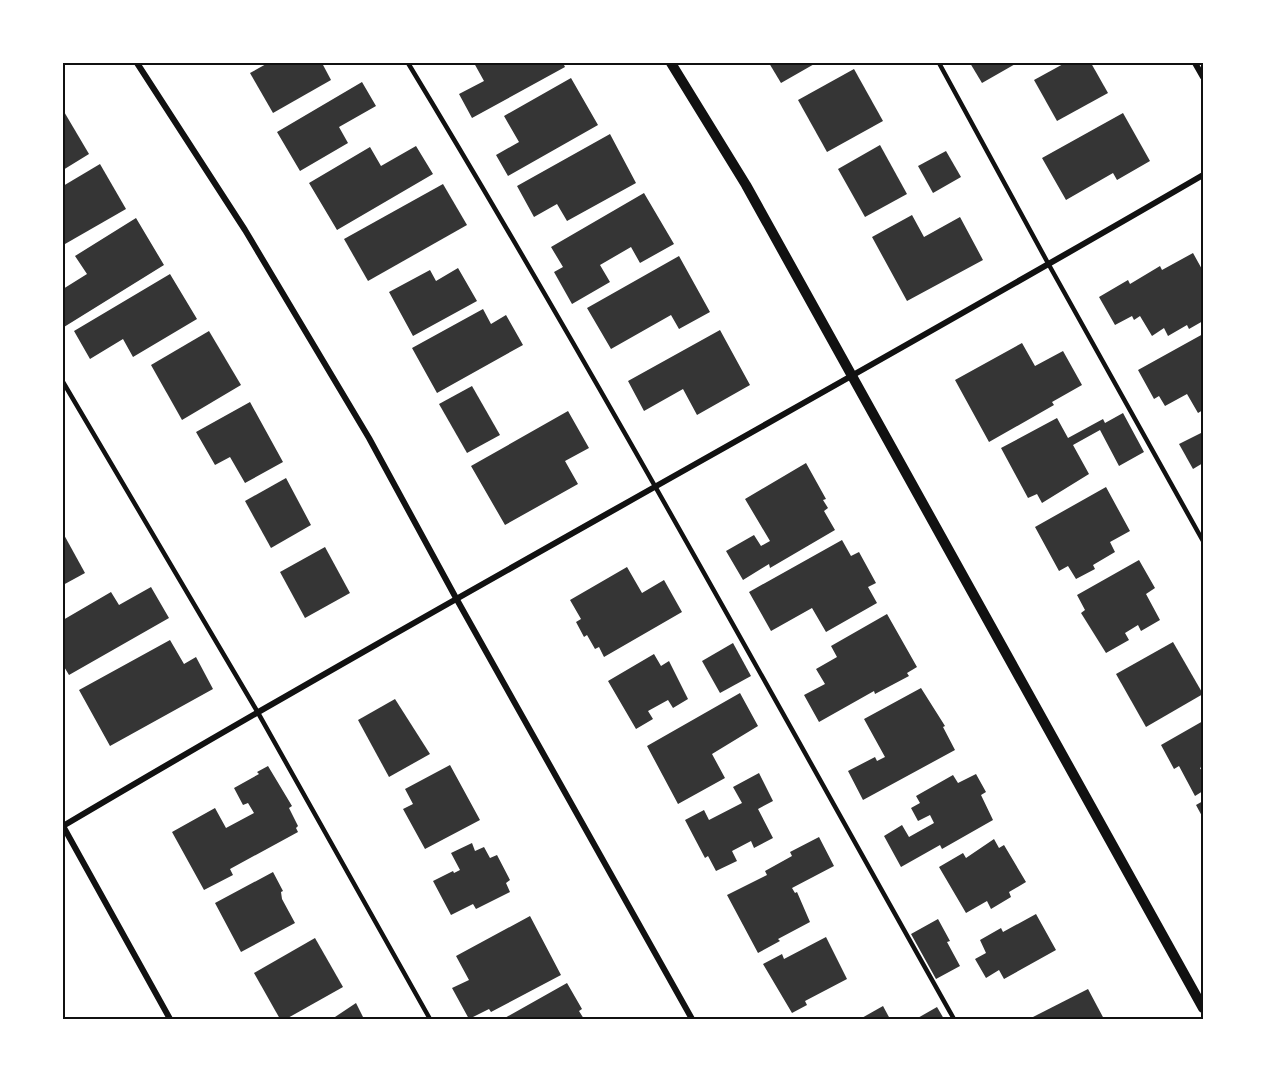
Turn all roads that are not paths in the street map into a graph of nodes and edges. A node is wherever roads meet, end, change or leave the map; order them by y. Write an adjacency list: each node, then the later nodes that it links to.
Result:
1 (137, 63): 13 (street)
2 (408, 63): 11 (lane)
3 (671, 63): 9 (street)
4 (939, 63): 8 (lane)
5 (1195, 63): 6 (street)
6 (1203, 76)
7 (1203, 175): 8 (street)
8 (1048, 265): 9 (street); 12 (lane)
9 (851, 378): 11 (street); 16 (street)
10 (63, 382): 14 (lane)
11 (655, 487): 13 (street); 20 (lane)
12 (1203, 541)
13 (456, 598): 14 (street); 19 (street)
14 (257, 711): 15 (street); 18 (lane)
15 (63, 826): 17 (street)
16 (1203, 1008)
17 (170, 1019)
18 (430, 1019)
19 (692, 1019)
20 (954, 1019)

